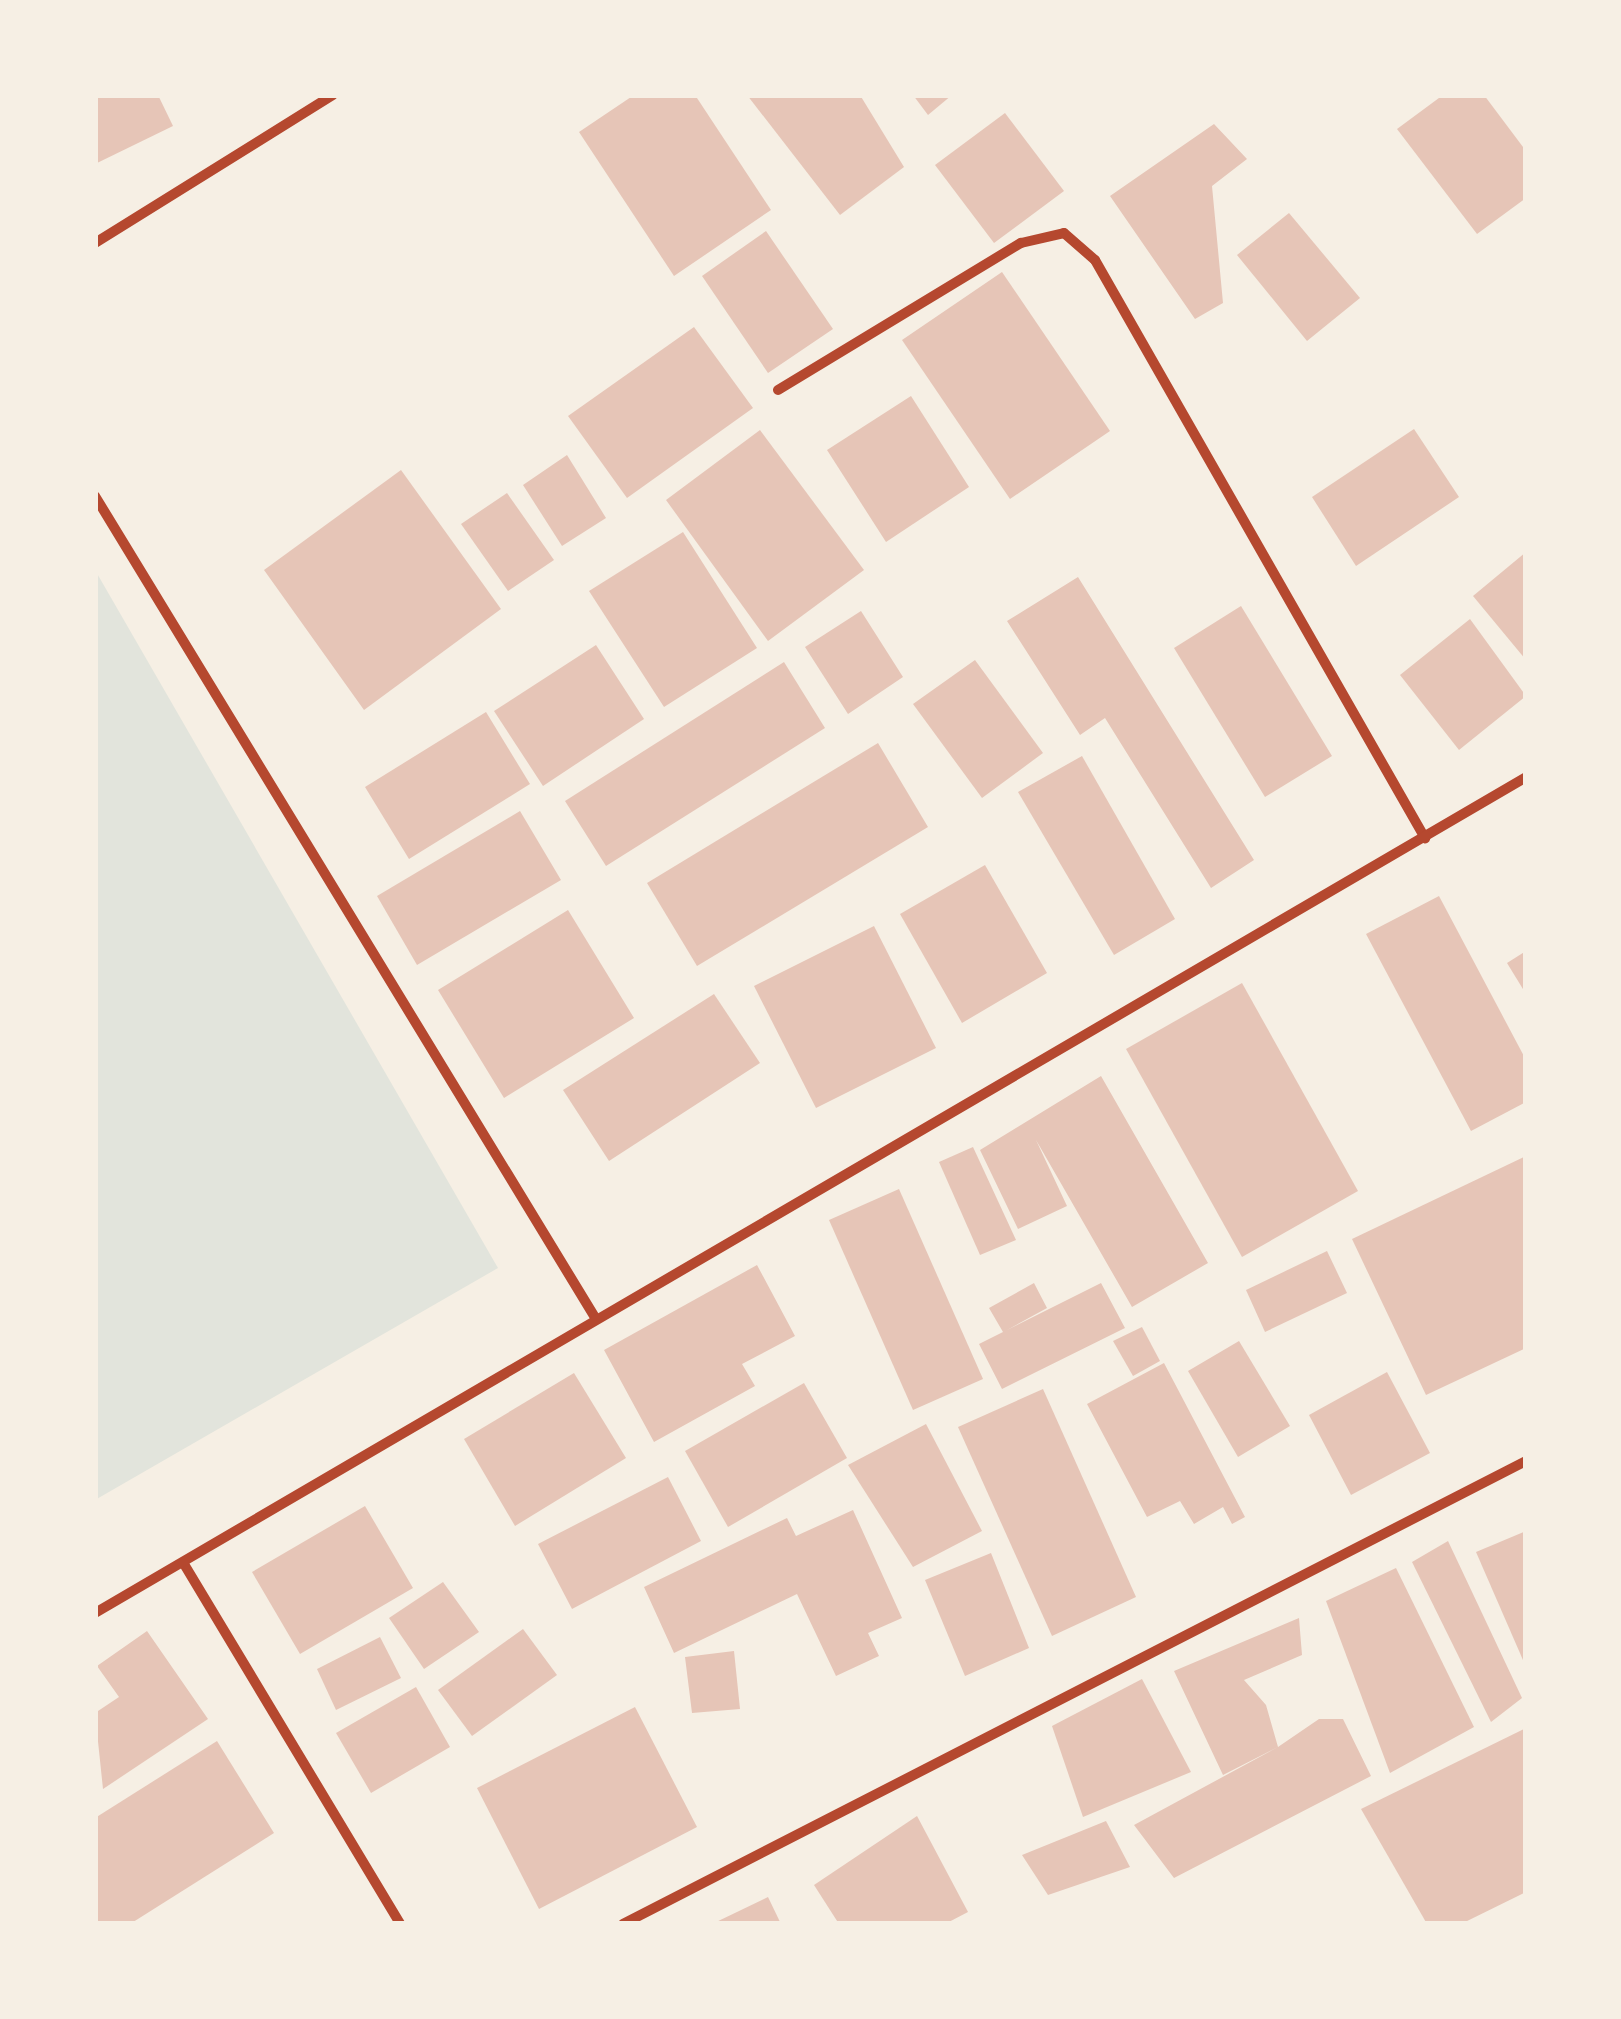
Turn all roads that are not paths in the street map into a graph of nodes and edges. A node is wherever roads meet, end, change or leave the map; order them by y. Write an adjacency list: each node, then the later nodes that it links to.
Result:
1 (332, 95): 2 (street)
2 (95, 242)
3 (778, 390): 6 (street)
4 (95, 496): 7 (street)
5 (1526, 777): 6 (street)
6 (1425, 838): 7 (street)
7 (596, 1319): 9 (street)
8 (1526, 1461): 12 (street)
9 (184, 1564): 10 (street); 11 (street)
10 (95, 1613)
11 (400, 1924)
12 (623, 1924)

